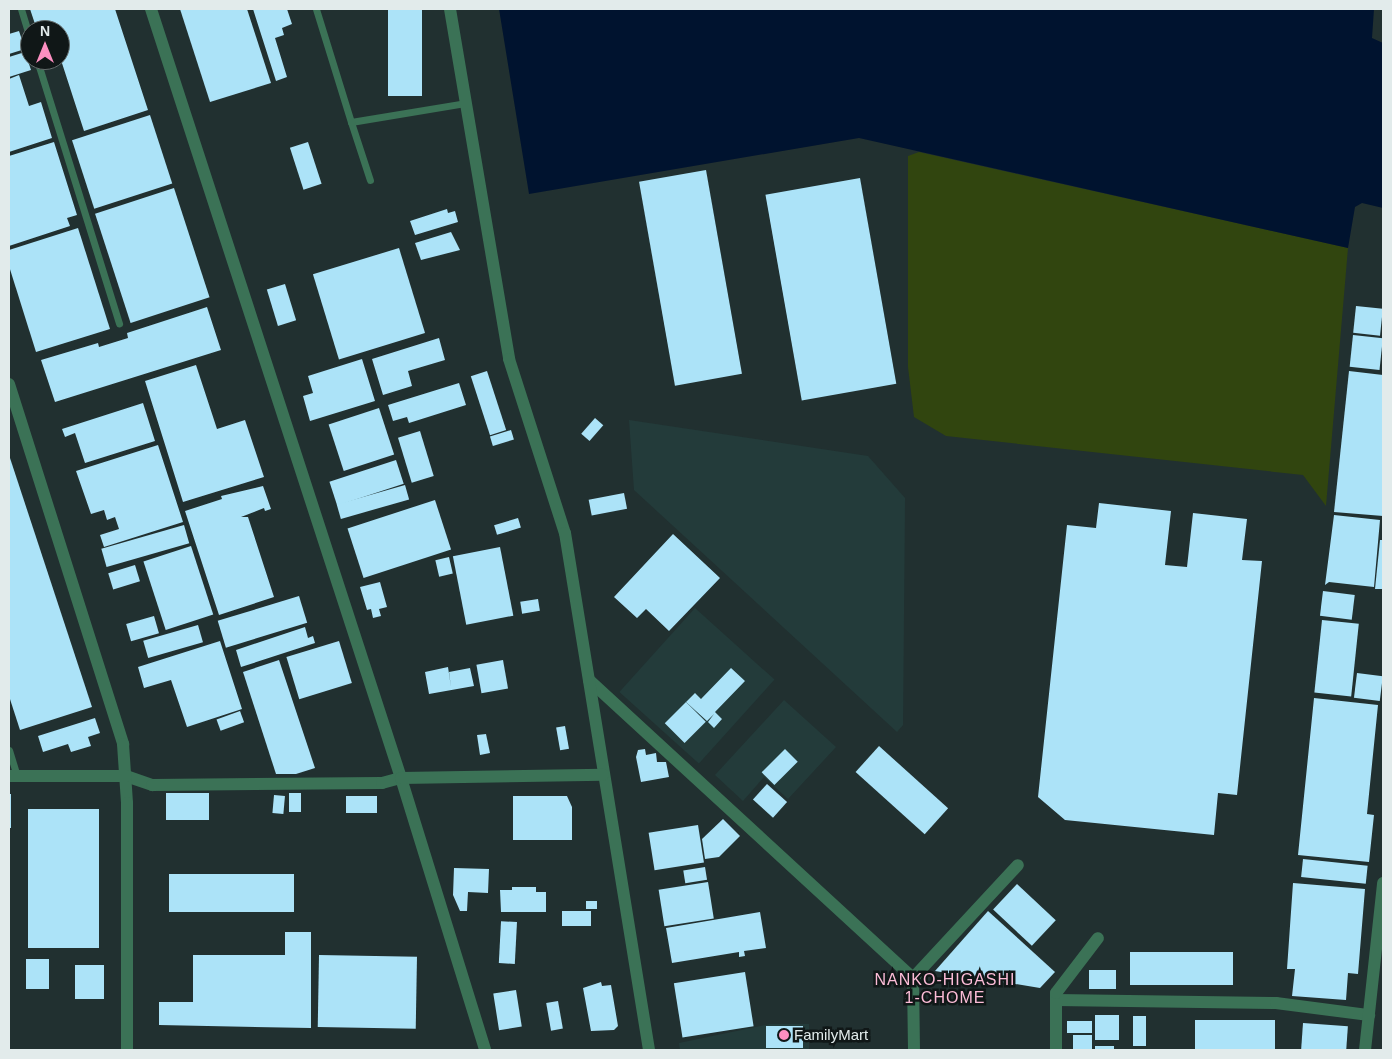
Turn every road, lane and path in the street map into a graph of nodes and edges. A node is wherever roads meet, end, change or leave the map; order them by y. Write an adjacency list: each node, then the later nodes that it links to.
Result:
1 (151, 9): 15 (street)
2 (316, 9): 6 (lane)
3 (450, 9): 5 (street)
4 (40, 70): 8 (lane)
5 (466, 103): 6 (lane); 10 (street)
6 (351, 122): 7 (lane)
7 (370, 180)
8 (118, 324)
9 (9, 384): 14 (street)
10 (589, 680): 12 (street); 19 (street)
11 (9, 750): 13 (lane)
12 (603, 775): 15 (street); 24 (street)
13 (13, 776): 14 (street)
14 (126, 776): 15 (street); 22 (street)
15 (401, 778): 23 (street)
16 (1018, 865): 19 (street)
17 (1383, 883): 21 (street)
18 (1098, 938): 20 (street)
19 (912, 978): 25 (street)
20 (1056, 1000): 21 (street); 26 (street)
21 (1369, 1015): 27 (street)
22 (127, 1050)
23 (485, 1050)
24 (649, 1050)
25 (914, 1050)
26 (1056, 1050)
27 (1365, 1050)

